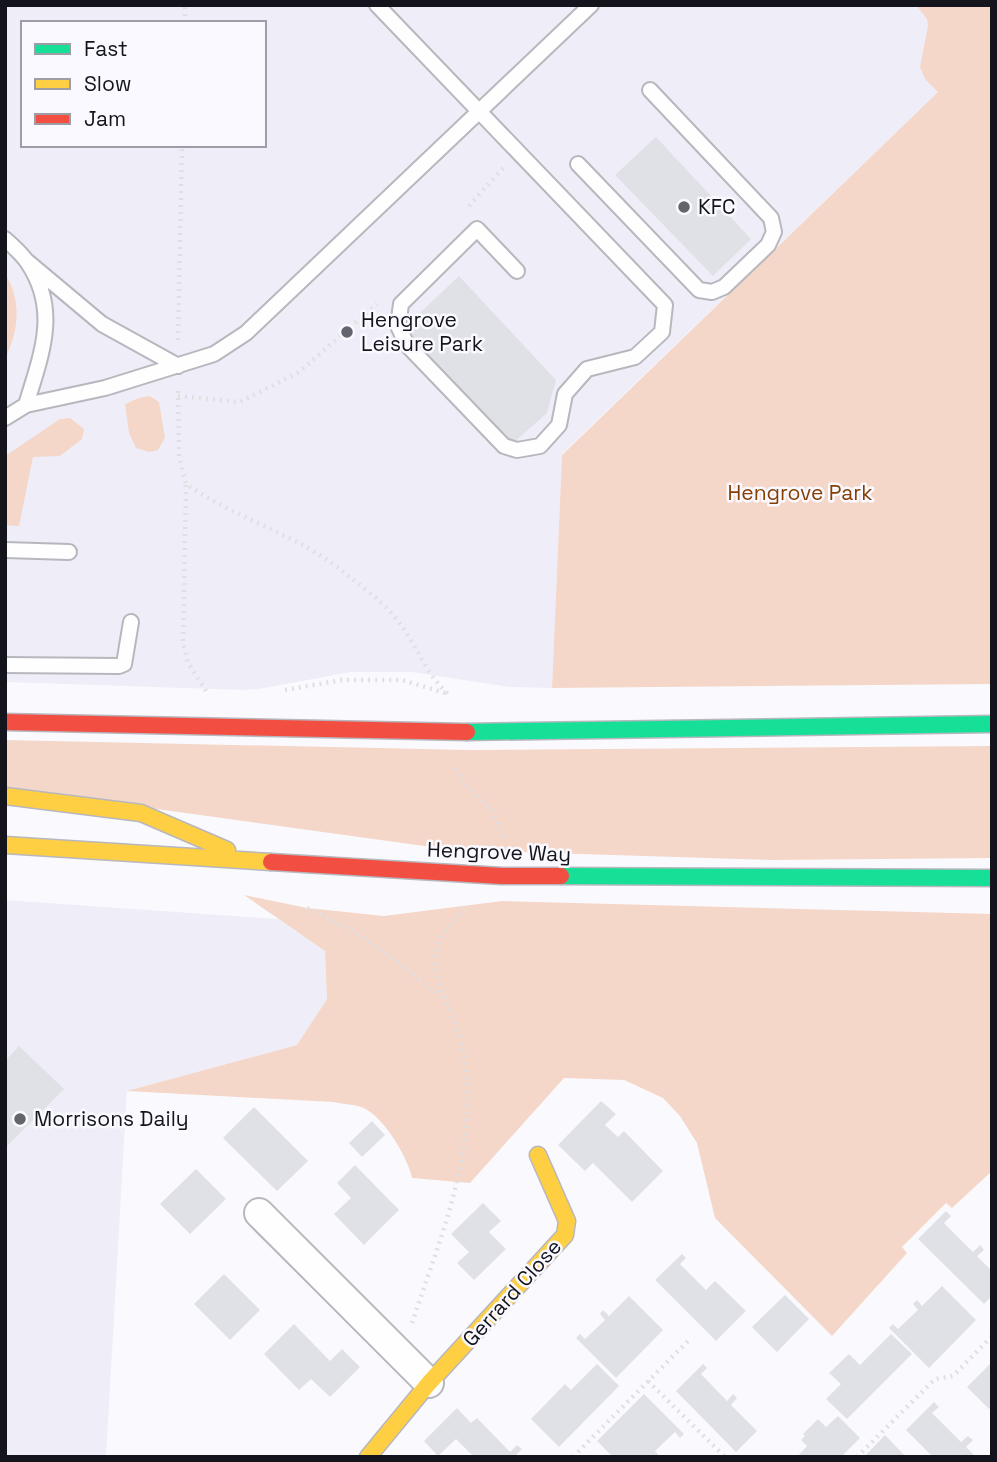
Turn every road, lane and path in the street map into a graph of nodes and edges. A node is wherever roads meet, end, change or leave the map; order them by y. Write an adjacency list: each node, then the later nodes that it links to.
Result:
1 (377, 5): 4 (lane)
2 (591, 5): 4 (lane)
3 (650, 90): 7 (lane)
4 (479, 114): 6 (lane); 13 (lane)
5 (182, 147): 13 (path)
6 (518, 152): 8 (path); 11 (lane)
7 (578, 164)
8 (464, 211)
9 (5, 239): 10 (lane)
10 (27, 262): 13 (lane); 15 (lane)
11 (517, 271)
12 (383, 298): 14 (path)
13 (178, 366): 14 (path); 15 (lane)
14 (178, 396): 17 (path)
15 (26, 405): 16 (lane)
16 (5, 418)
17 (186, 484): 23 (path); 24 (path)
18 (5, 550): 19 (lane)
19 (69, 552)
20 (131, 622): 21 (lane)
21 (5, 665)
22 (273, 692): 23 (path)
23 (451, 695): 27 (path)
24 (211, 699)
25 (5, 722): 27 (main road)
26 (992, 724): 27 (main road)
27 (449, 732): 31 (path)
28 (5, 796): 30 (main road)
29 (5, 845): 30 (main road, Hengrove Way)
30 (255, 862): 31 (main road, Hengrove Way)
31 (502, 876): 32 (main road, Hengrove Way)
32 (992, 878)
33 (467, 905): 35 (path)
34 (307, 908): 35 (path)
35 (442, 997): 40 (path)
36 (538, 1155): 42 (main road, Gerrard Close)
37 (259, 1213): 40 (street)
38 (992, 1336): 46 (path)
39 (690, 1339): 41 (path)
40 (402, 1354): 42 (street)
41 (648, 1381): 44 (path); 45 (path)
42 (429, 1383): 43 (main road, Gerrard Close)
43 (368, 1457)
44 (573, 1457)
45 (725, 1457)
46 (857, 1457)

